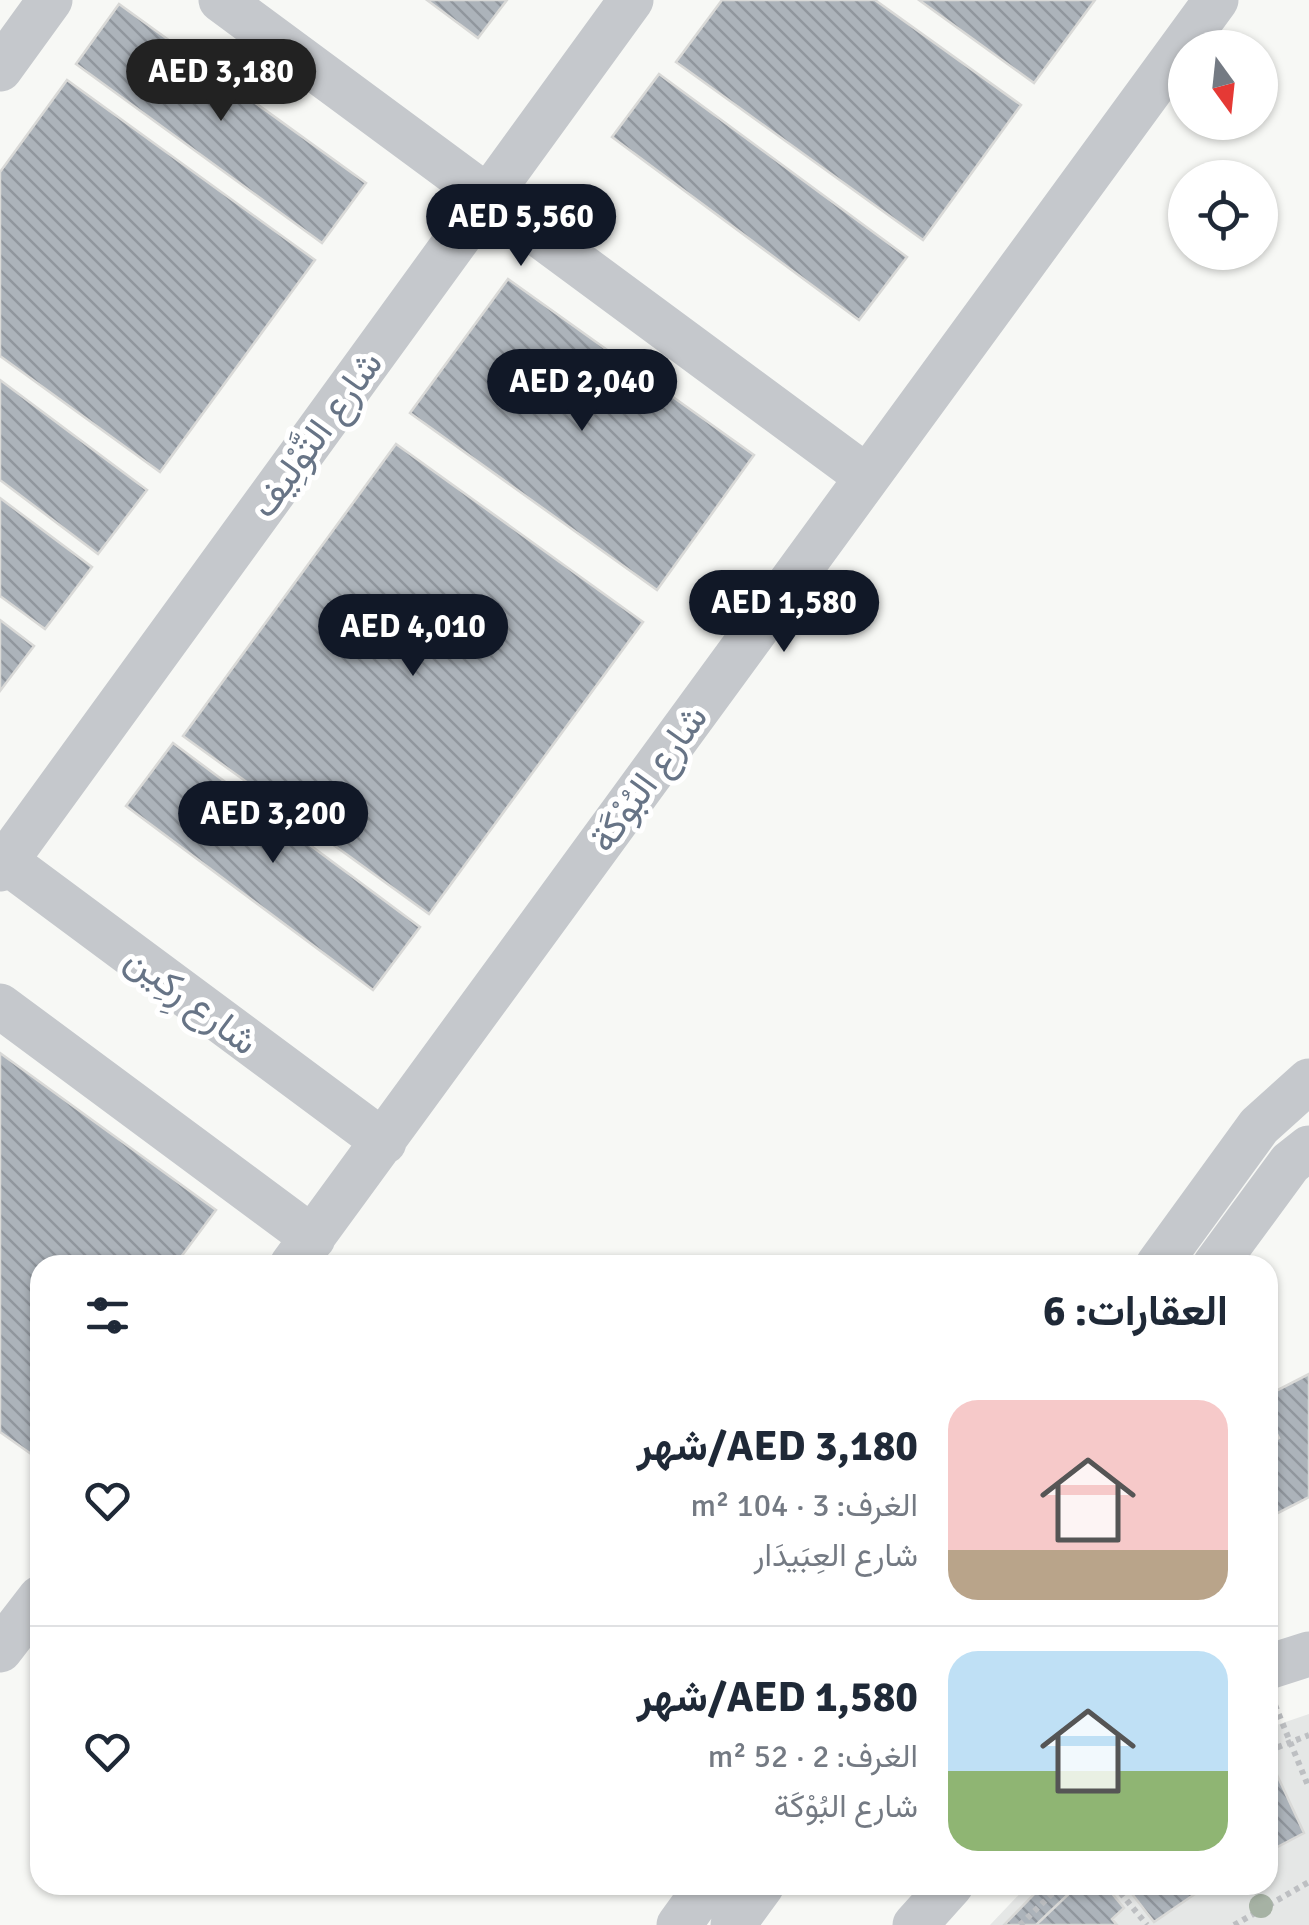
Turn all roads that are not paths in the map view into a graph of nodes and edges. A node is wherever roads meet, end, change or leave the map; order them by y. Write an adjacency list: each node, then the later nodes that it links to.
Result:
1 (50, 0): 5 (street)
2 (220, 0): 6 (street)
3 (632, 0): 6 (street, شارع التَّوْلِيف)
4 (1216, 0): 7 (street, شارع البُوْكَة)
5 (0, 69)
6 (488, 197): 7 (street); 8 (street, شارع التَّوْلِيف)
7 (866, 477): 11 (street, شارع البُوْكَة)
8 (2, 862): 11 (street, شارع رِكِين)
9 (0, 1006): 13 (street)
10 (1309, 1080): 14 (street)
11 (384, 1142): 13 (street, شارع البُوْكَة)
12 (1309, 1148): 15 (street)
13 (302, 1251)
14 (1165, 1255)
15 (1222, 1255)
16 (30, 1611): 17 (street)
17 (0, 1650)
18 (1309, 1654): 19 (street)
19 (1278, 1673)
20 (701, 1895): 23 (street)
21 (755, 1895): 24 (street)
22 (943, 1895): 25 (street)
23 (679, 1925)
24 (733, 1925)
25 (915, 1925)

